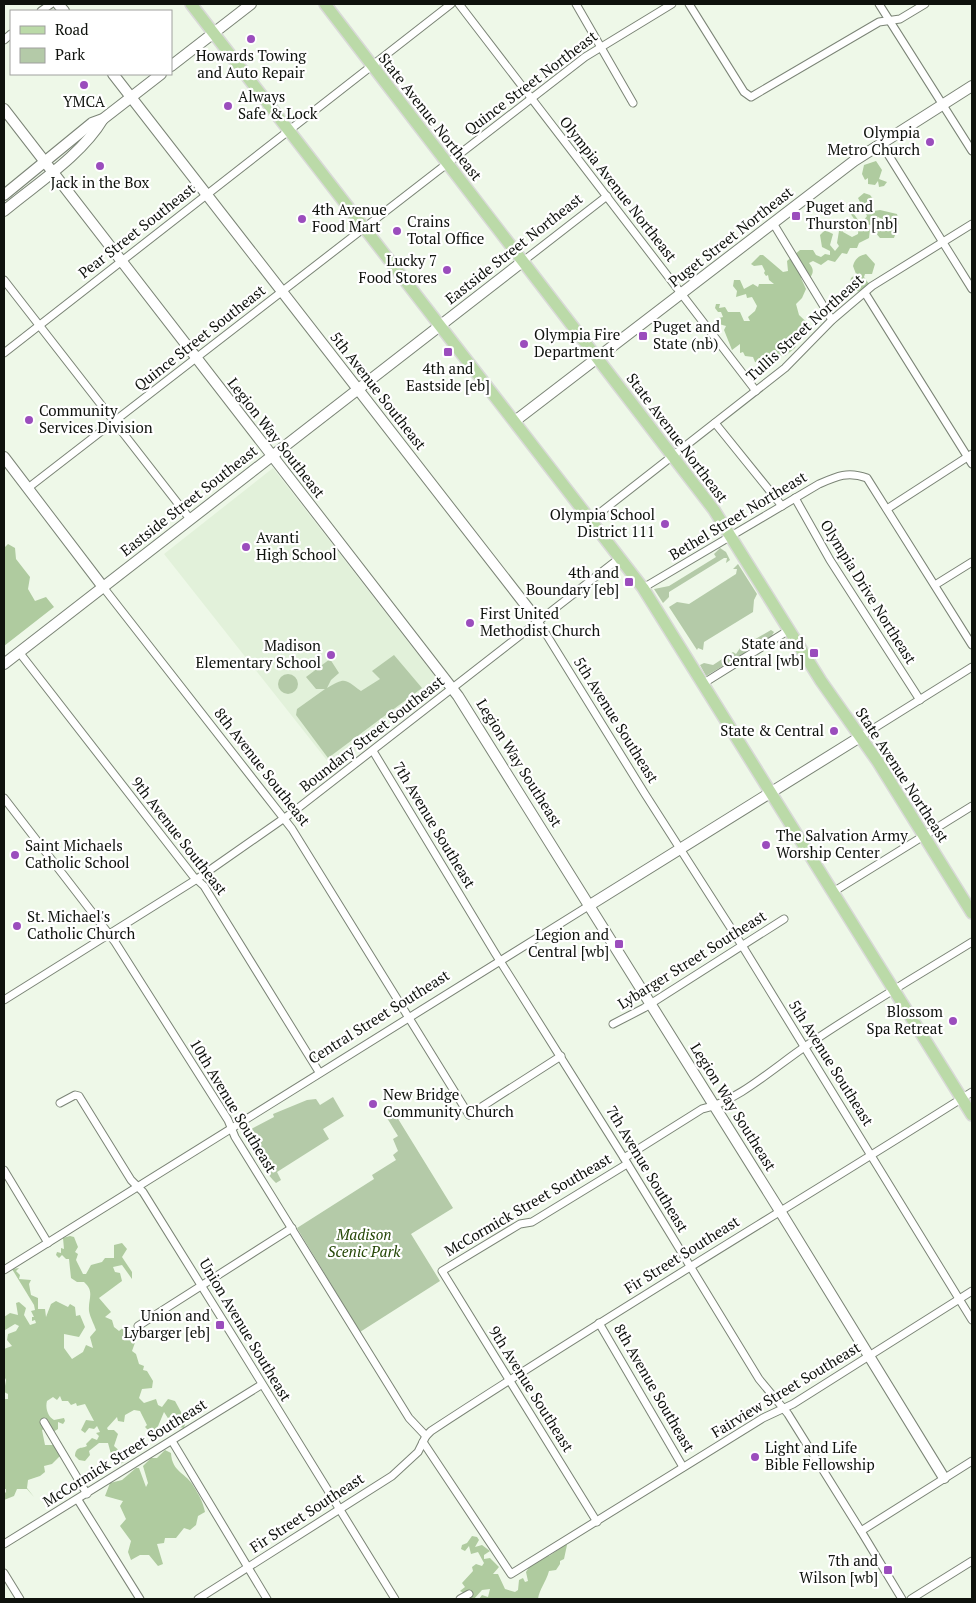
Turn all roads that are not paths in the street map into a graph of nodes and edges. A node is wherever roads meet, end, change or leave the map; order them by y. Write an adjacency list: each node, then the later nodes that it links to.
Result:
1 (191, 4): 12 (main road)
2 (251, 4): 12 (street)
3 (324, 4): 15 (main road, State Avenue Northeast)
4 (451, 4): 15 (street, Pear Street Southeast)
5 (459, 4): 20 (street, Olympia Avenue Northeast)
6 (576, 4): 13 (street)
7 (672, 4): 13 (street, Quince Street Northeast)
8 (688, 4): 11 (street)
9 (880, 4): 11 (street)
10 (925, 4): 11 (street)
11 (889, 19): 22 (street)
12 (213, 33): 14 (street); 25 (main road)
13 (601, 48): 20 (street, Quince Street Northeast); 21 (street)
14 (172, 65)
15 (371, 66): 25 (street, Pear Street Southeast); 29 (main road, State Avenue Northeast)
16 (114, 75): 19 (street, 5th Avenue Southeast)
17 (160, 75): 19 (street)
18 (972, 86): 22 (street, Puget Street Northeast)
19 (131, 97): 24 (street); 31 (street, 5th Avenue Southeast)
20 (532, 99): 29 (street, Quince Street Northeast); 33 (street, Olympia Avenue Northeast)
21 (633, 103)
22 (943, 104): 26 (street, Puget Street Northeast); 27 (street)
23 (4, 108): 28 (street, Legion Way Southeast)
24 (102, 119): 28 (street); 30 (street)
25 (288, 130): 31 (street, Pear Street Southeast); 37 (main road)
26 (881, 143): 35 (street, Puget Street Northeast); 38 (street)
27 (972, 148)
28 (45, 163): 30 (street, Legion Way Southeast); 32 (street)
29 (446, 164): 37 (street, Quince Street Northeast); 40 (main road, State Avenue Northeast)
30 (52, 173): 34 (street); 39 (street, Legion Way Southeast)
31 (206, 194): 39 (street, Pear Street Southeast); 43 (street, 5th Avenue Southeast)
32 (4, 195)
33 (607, 196): 40 (street, Eastside Street Northeast); 45 (street, Olympia Avenue Northeast)
34 (4, 211)
35 (773, 224): 45 (street, Puget Street Northeast); 46 (street)
36 (972, 224): 38 (street, Tullis Street Northeast)
37 (364, 228): 43 (street, Quince Street Southeast); 48 (main road)
38 (943, 242): 42 (street); 44 (street, Tullis Street Northeast)
39 (120, 262): 47 (street, Pear Street Southeast); 50 (street, Legion Way Southeast)
40 (522, 262): 48 (street, Eastside Street Northeast); 51 (main road, State Avenue Northeast)
41 (4, 280): 47 (street)
42 (972, 289)
43 (283, 292): 50 (street, Quince Street Southeast); 52 (street, 5th Avenue Southeast)
44 (865, 293): 46 (street, Tullis Street Northeast); 57 (street)
45 (682, 294): 51 (street, Puget Street Northeast); 53 (street, Olympia Avenue Northeast)
46 (832, 320): 53 (street, Tullis Street Northeast)
47 (40, 325): 49 (street, Pear Street Southeast); 55 (street)
48 (440, 326): 52 (street, Eastside Street Southeast); 54 (main road)
49 (4, 353)
50 (196, 358): 55 (street, Quince Street Southeast); 58 (street, Legion Way Southeast)
51 (598, 358): 54 (street, Puget Street Northeast); 59 (main road, State Avenue Northeast)
52 (358, 389): 58 (street, Eastside Street Southeast); 74 (street, 5th Avenue Southeast)
53 (756, 391): 56 (street, Tullis Street Northeast)
54 (515, 421): 67 (main road)
55 (114, 422): 62 (street, Quince Street Southeast); 66 (street)
56 (715, 423): 59 (street, Tullis Street Northeast); 64 (street)
57 (970, 455): 61 (street); 65 (street)
58 (271, 456): 66 (street, Eastside Street Southeast); 81 (street, Legion Way Southeast)
59 (673, 456): 67 (street, Tullis Street Northeast); 68 (main road, State Avenue Northeast)
60 (4, 457): 62 (street, 8th Avenue Southeast)
61 (972, 464)
62 (28, 488): 72 (street, 8th Avenue Southeast)
63 (794, 498): 64 (street, Bethel Street Northeast); 65 (street, Bethel Street Northeast); 82 (street, Olympia Drive Northeast)
64 (782, 506): 68 (street, Bethel Street Northeast)
65 (887, 509): 71 (street)
66 (190, 519): 72 (street, Eastside Street Southeast)
67 (592, 519): 69 (main road)
68 (731, 537): 73 (street, Bethel Street Northeast); 75 (main road, State Avenue Northeast)
69 (621, 557): 73 (main road); 74 (street, Boundary Street Southeast)
70 (972, 562): 71 (street)
71 (935, 585): 76 (street)
72 (102, 587): 77 (street, Eastside Street Southeast); 88 (street, 8th Avenue Southeast)
73 (644, 588): 80 (main road)
74 (538, 622): 81 (street, Boundary Street Southeast); 90 (street, 5th Avenue Southeast)
75 (789, 630): 80 (street); 83 (main road, State Avenue Northeast)
76 (972, 645)
77 (19, 652): 78 (street, Eastside Street Southeast); 91 (street, 9th Avenue Southeast)
78 (4, 664)
79 (972, 667): 82 (street)
80 (704, 683): 85 (main road)
81 (453, 689): 84 (street, Boundary Street Southeast); 93 (street, Legion Way Southeast)
82 (920, 700): 83 (street)
83 (860, 736): 85 (street, Central Street Southeast); 89 (main road, State Avenue Northeast)
84 (374, 751): 88 (street, Boundary Street Southeast); 99 (street, 7th Avenue Southeast)
85 (772, 793): 90 (street, Central Street Southeast); 92 (main road)
86 (4, 798): 96 (street, 10th Avenue Southeast)
87 (972, 806): 89 (street)
88 (284, 819): 91 (street, Boundary Street Southeast); 103 (street, 8th Avenue Southeast)
89 (924, 836): 92 (street); 94 (main road, State Avenue Northeast)
90 (680, 849): 93 (street, Central Street Southeast); 98 (street, 5th Avenue Southeast)
91 (197, 879): 96 (street, Boundary Street Southeast); 107 (street, 9th Avenue Southeast)
92 (833, 892): 100 (main road)
93 (590, 904): 99 (street, Central Street Southeast); 102 (street, Legion Way Southeast)
94 (972, 913)
95 (784, 919): 98 (street, Lybarger Street Southeast)
96 (109, 934): 101 (street, Boundary Street Southeast); 113 (street, 10th Avenue Southeast)
97 (972, 942): 100 (street, McCormick Street Southeast)
98 (743, 947): 102 (street, Lybarger Street Southeast); 105 (street, 5th Avenue Southeast)
99 (500, 960): 103 (street, Central Street Southeast); 106 (street, 7th Avenue Southeast)
100 (894, 991): 105 (street, McCormick Street Southeast); 109 (main road)
101 (4, 1000)
102 (651, 1004): 104 (street, Lybarger Street Southeast); 111 (street, Legion Way Southeast)
103 (409, 1016): 106 (street, 8th Avenue Southeast); 107 (street, Central Street Southeast)
104 (613, 1024)
105 (804, 1047): 111 (street, McCormick Street Southeast); 114 (street, 5th Avenue Southeast)
106 (561, 1056): 115 (street, 7th Avenue Southeast)
107 (319, 1072): 113 (street, Central Street Southeast)
108 (972, 1092): 109 (street, Fir Street Southeast)
109 (962, 1098): 112 (main road); 114 (street, Fir Street Southeast)
110 (60, 1103): 117 (street, Union Avenue Southeast)
111 (714, 1106): 115 (street, McCormick Street Southeast); 118 (street, Legion Way Southeast)
112 (972, 1115)
113 (231, 1127): 117 (street, Central Street Southeast); 119 (street, 10th Avenue Southeast)
114 (871, 1155): 118 (street, Fir Street Southeast); 126 (street, 5th Avenue Southeast)
115 (626, 1161): 121 (street, 7th Avenue Southeast); 123 (street, McCormick Street Southeast)
116 (4, 1170): 120 (street)
117 (139, 1186): 120 (street, Central Street Southeast); 124 (street, Union Avenue Southeast)
118 (780, 1211): 121 (street, Fir Street Southeast); 130 (street, Legion Way Southeast)
119 (292, 1228): 124 (street); 135 (street, 10th Avenue Southeast)
120 (48, 1242): 122 (street, Central Street Southeast)
121 (690, 1266): 128 (street, Fir Street Southeast); 133 (street, 7th Avenue Southeast)
122 (4, 1270)
123 (442, 1271): 131 (street, 9th Avenue Southeast)
124 (202, 1286): 129 (street); 132 (street, Union Avenue Southeast)
125 (972, 1291): 126 (street, Fairview Street Southeast)
126 (959, 1299): 127 (street, 5th Avenue Southeast); 130 (street, Fairview Street Southeast)
127 (972, 1320)
128 (599, 1323): 131 (street, Fir Street Southeast); 138 (street, 8th Avenue Southeast)
129 (138, 1326)
130 (869, 1356): 133 (street, Fairview Street Southeast); 139 (street, Legion Way Southeast)
131 (510, 1380): 135 (street, Fir Street Southeast); 143 (street, 9th Avenue Southeast)
132 (261, 1385): 136 (street, McCormick Street Southeast); 142 (street, Union Avenue Southeast)
133 (783, 1408): 138 (street, Fairview Street Southeast); 144 (street, 7th Avenue Southeast)
134 (44, 1422): 140 (street)
135 (424, 1439): 142 (street, Fir Street Southeast); 143 (street, Fairview Street Southeast)
136 (172, 1441): 140 (street, McCormick Street Southeast); 147 (street)
137 (972, 1460): 139 (street)
138 (683, 1467): 143 (street, Fairview Street Southeast)
139 (944, 1478): 144 (street)
140 (87, 1494): 141 (street, McCormick Street Southeast)
141 (78, 1500): 145 (street, McCormick Street Southeast); 151 (street)
142 (340, 1508): 147 (street, Fir Street Southeast); 154 (street, Union Avenue Southeast)
143 (597, 1522)
144 (861, 1530): 156 (street, 7th Avenue Southeast)
145 (4, 1544)
146 (972, 1561): 157 (street)
147 (247, 1569): 152 (street, Fir Street Southeast); 153 (street)
148 (4, 1573): 150 (street)
149 (469, 1594): 155 (street)
150 (20, 1599)
151 (140, 1599)
152 (198, 1599)
153 (266, 1599)
154 (395, 1599)
155 (460, 1599)
156 (902, 1599)
157 (911, 1599)

